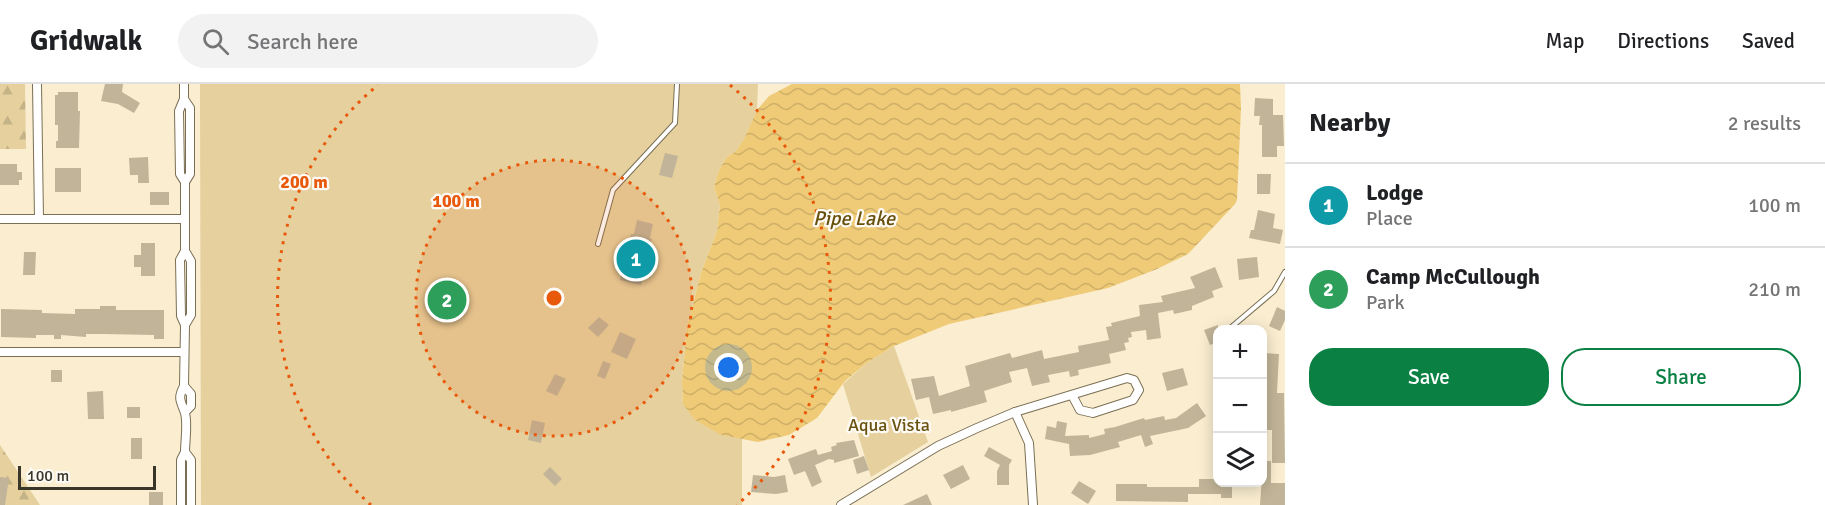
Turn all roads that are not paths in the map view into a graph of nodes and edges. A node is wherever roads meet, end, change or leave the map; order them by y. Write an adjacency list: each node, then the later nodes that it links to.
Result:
1 (37, 84): 5 (street)
2 (184, 84): 6 (street)
3 (677, 84): 7 (lane)
4 (0, 219): 5 (street)
5 (39, 219): 6 (street)
6 (185, 219): 11 (street)
7 (598, 244)
8 (1285, 272): 9 (lane)
9 (1234, 325)
10 (0, 352): 11 (street)
11 (184, 352): 14 (street)
12 (1072, 395): 12 (street); 13 (street)
13 (1015, 412): 17 (street); 18 (street)
14 (185, 452): 15 (street); 16 (street)
15 (181, 505)
16 (191, 505)
17 (841, 505)
18 (1033, 505)

